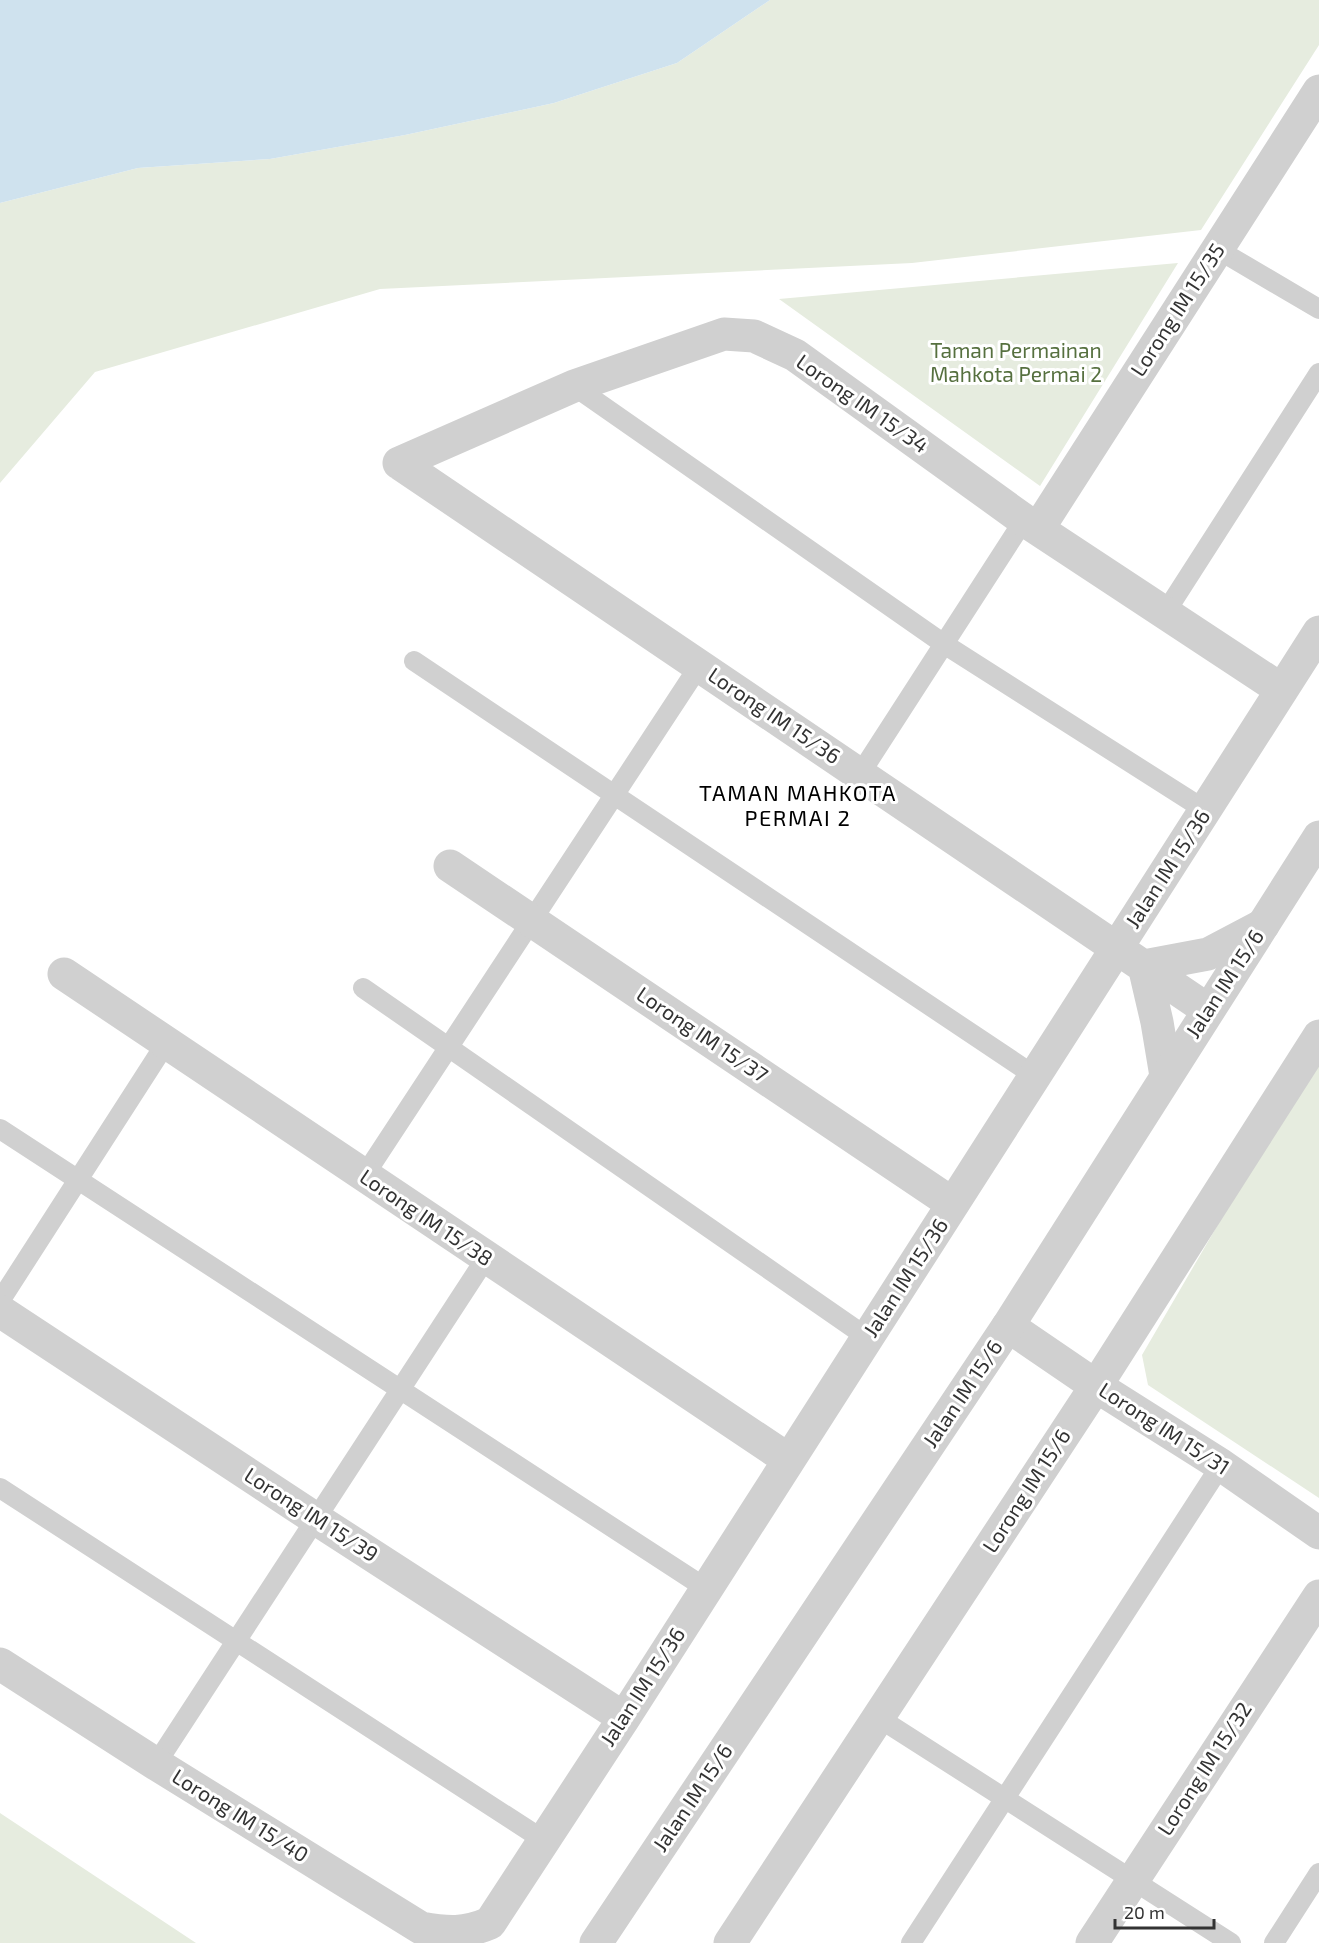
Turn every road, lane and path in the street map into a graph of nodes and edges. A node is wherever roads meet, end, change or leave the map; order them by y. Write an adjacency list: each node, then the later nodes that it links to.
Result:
1 (1319, 91): 2 (street, Lorong IM 15/35)
2 (1217, 249): 3 (lane); 7 (street, Lorong IM 15/35)
3 (1319, 309)
4 (1319, 373): 8 (lane)
5 (574, 386): 6 (street, Lorong IM 15/34); 7 (street, Lorong IM 15/34); 10 (lane)
6 (399, 463): 12 (street, Lorong IM 15/36)
7 (1031, 524): 8 (street, Lorong IM 15/34); 10 (lane)
8 (1166, 613): 13 (street, Lorong IM 15/34)
9 (1319, 632): 13 (street, Jalan IM 15/36)
10 (944, 644): 14 (lane); 16 (lane)
11 (414, 661): 15 (lane)
12 (699, 666): 14 (street, Lorong IM 15/36); 15 (lane)
13 (1282, 690): 16 (street, Jalan IM 15/36)
14 (860, 774): 21 (street, Lorong IM 15/36)
15 (615, 795): 19 (lane); 29 (lane)
16 (1205, 810): 21 (street, Jalan IM 15/36)
17 (1319, 837): 20 (street, Jalan IM 15/6)
18 (450, 866): 19 (street, Lorong IM 15/37)
19 (532, 921): 28 (lane); 34 (street, Lorong IM 15/37)
20 (1263, 925): 22 (street); 25 (street, Jalan IM 15/6)
21 (1116, 948): 22 (street, Lorong IM 15/36); 29 (street, Jalan IM 15/36)
22 (1143, 966): 25 (street, Lorong IM 15/36); 30 (street)
23 (64, 974): 27 (street, Lorong IM 15/38)
24 (363, 988): 28 (lane)
25 (1208, 1010): 30 (street, Jalan IM 15/6)
26 (1319, 1036): 40 (street, Lorong IM 15/6)
27 (166, 1043): 32 (street, Lorong IM 15/38); 33 (lane)
28 (449, 1047): 32 (lane); 39 (lane)
29 (1035, 1076): 34 (street, Jalan IM 15/36)
30 (1166, 1076): 38 (street, Jalan IM 15/6)
31 (0, 1129): 33 (lane)
32 (364, 1176): 35 (street, Lorong IM 15/38)
33 (78, 1180): 36 (lane); 41 (lane)
34 (953, 1204): 39 (street, Jalan IM 15/36)
35 (486, 1258): 41 (lane); 42 (street, Lorong IM 15/38)
36 (0, 1301)
37 (0, 1311): 45 (street, Lorong IM 15/39)
38 (1008, 1326): 40 (street, Lorong IM 15/31); 59 (street, Jalan IM 15/6)
39 (867, 1338): 42 (street, Jalan IM 15/36)
40 (1096, 1386): 43 (street, Lorong IM 15/31); 52 (street, Lorong IM 15/6)
41 (401, 1389): 45 (lane); 47 (lane)
42 (789, 1460): 47 (street, Jalan IM 15/36)
43 (1221, 1465): 46 (street, Lorong IM 15/31); 54 (lane)
44 (0, 1488): 49 (lane)
45 (316, 1519): 49 (lane); 51 (street, Lorong IM 15/39)
46 (1319, 1533)
47 (706, 1589): 51 (street, Jalan IM 15/36)
48 (1319, 1596): 57 (street, Lorong IM 15/32)
49 (237, 1641): 53 (lane); 55 (lane)
50 (0, 1665): 53 (street, Lorong IM 15/40)
51 (624, 1718): 55 (street, Jalan IM 15/36)
52 (879, 1718): 54 (lane); 60 (street, Lorong IM 15/6)
53 (156, 1764): 58 (street, Lorong IM 15/40)
54 (1006, 1799): 57 (lane); 61 (lane)
55 (545, 1840): 58 (street, Jalan IM 15/36)
56 (1319, 1874): 64 (lane)
57 (1132, 1880): 62 (street, Lorong IM 15/32); 63 (lane)
58 (490, 1923)
59 (596, 1943)
60 (730, 1943)
61 (911, 1943)
62 (1092, 1943)
63 (1231, 1943)
64 (1274, 1943)

